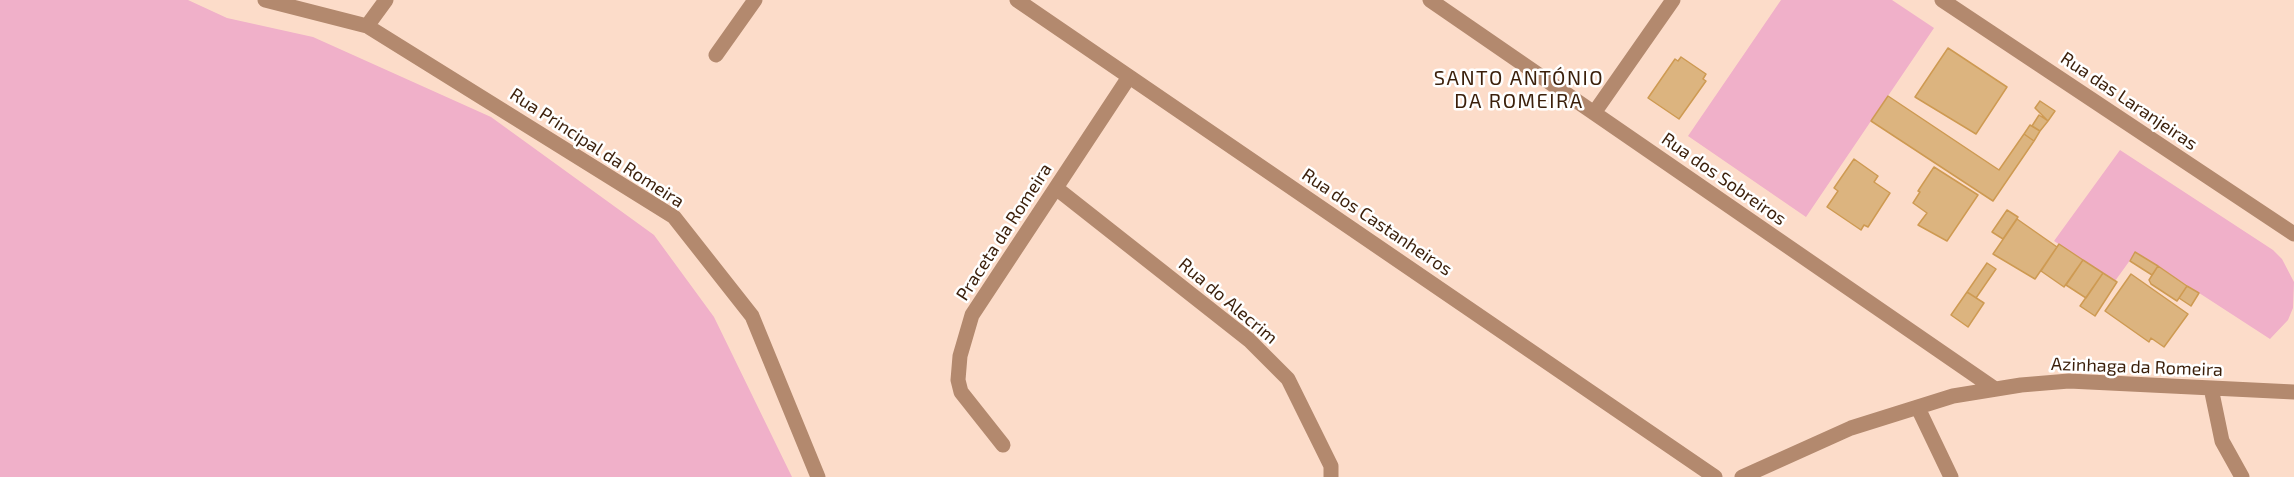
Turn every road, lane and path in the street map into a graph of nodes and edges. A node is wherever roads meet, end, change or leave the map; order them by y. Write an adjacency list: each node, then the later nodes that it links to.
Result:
1 (265, 0): 8 (street, Rua Principal da Romeira)
2 (386, 0): 8 (street)
3 (755, 0): 9 (street)
4 (1017, 0): 10 (street, Rua dos Castanheiros)
5 (1430, 0): 11 (street, Rua dos Sobreiros)
6 (1673, 0): 11 (street)
7 (1942, 0): 13 (street, Rua das Laranjeiras)
8 (367, 26): 19 (street, Rua Principal da Romeira)
9 (716, 55)
10 (1129, 77): 12 (street, Praceta da Romeira); 21 (street, Rua dos Castanheiros)
11 (1594, 113): 15 (street, Rua dos Sobreiros)
12 (1056, 188): 18 (street, Praceta da Romeira); 20 (street, Rua do Alecrim)
13 (2294, 234)
14 (2211, 388): 15 (street, Azinhaga da Romeira); 16 (street, Azinhaga da Romeira); 24 (street)
15 (1995, 390): 17 (street, Azinhaga da Romeira)
16 (2294, 392)
17 (1918, 408): 22 (street, Azinhaga da Romeira); 23 (street)
18 (1003, 445)
19 (818, 477)
20 (1331, 477)
21 (1715, 477)
22 (1742, 477)
23 (1951, 477)
24 (2242, 477)

